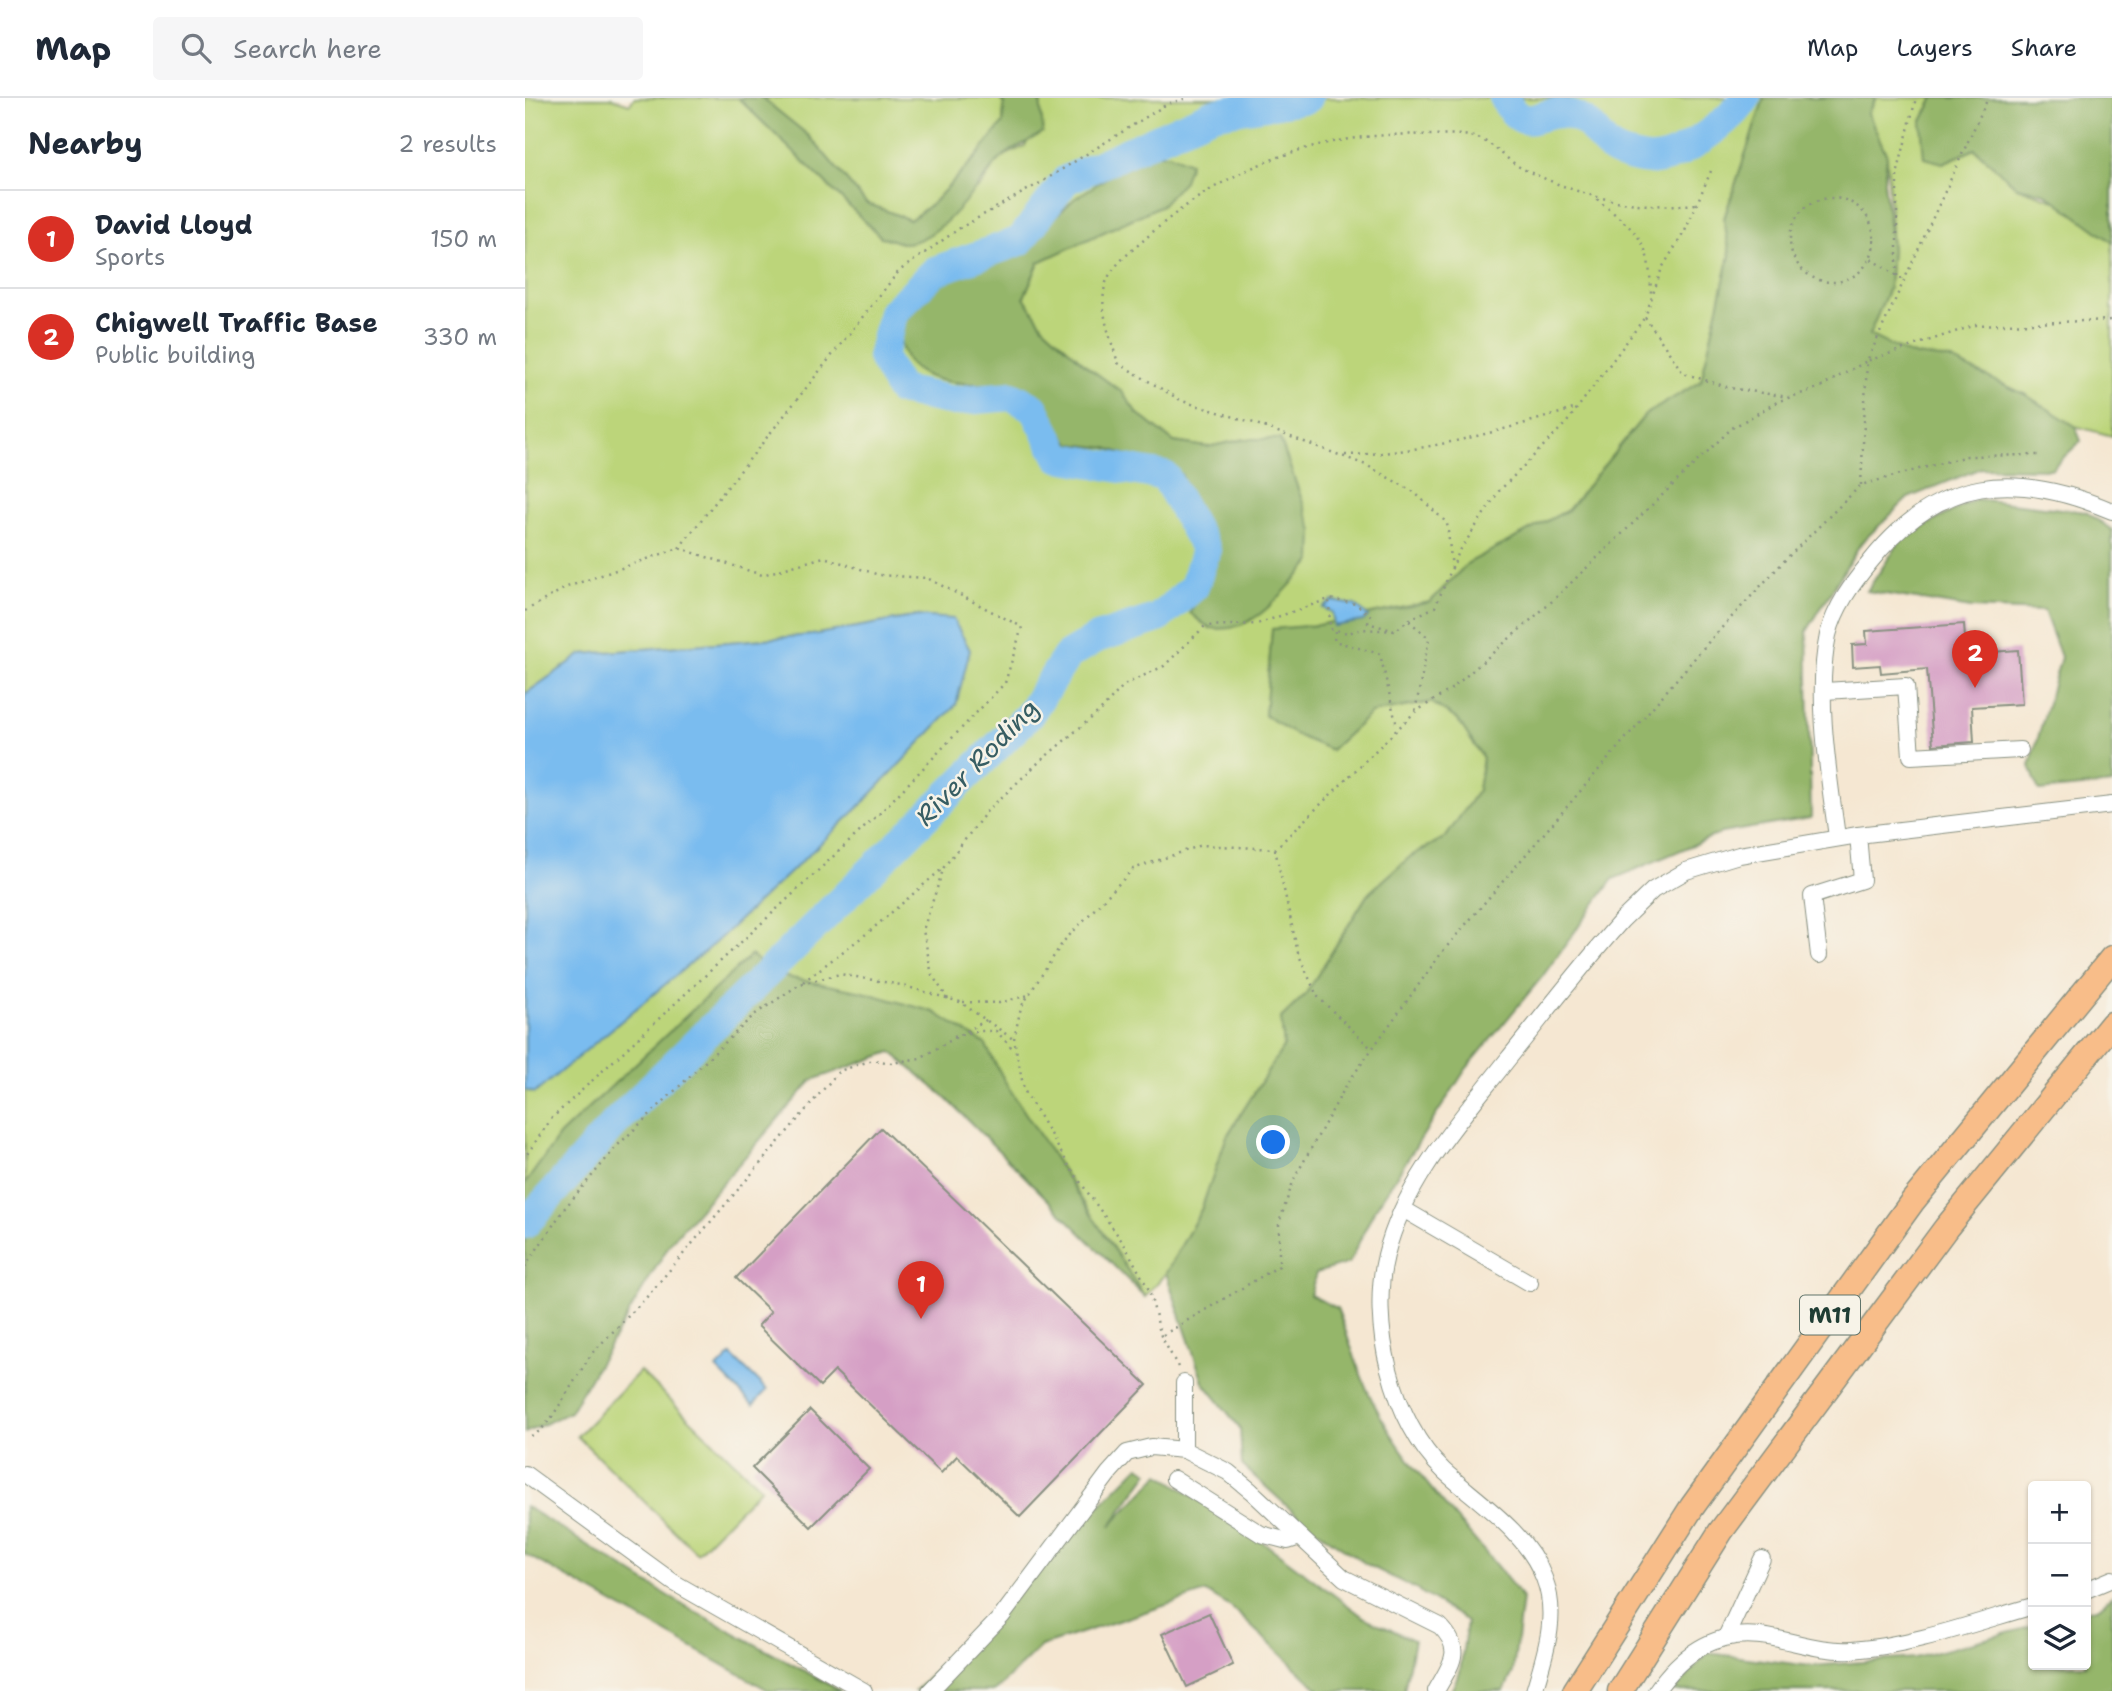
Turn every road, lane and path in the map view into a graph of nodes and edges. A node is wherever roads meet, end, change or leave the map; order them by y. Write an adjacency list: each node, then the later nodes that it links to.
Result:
1 (1187, 98): 20 (path)
2 (1916, 98): 8 (path)
3 (1988, 98): 9 (path)
4 (1711, 171): 6 (path)
5 (1595, 196): 6 (path); 10 (path); 16 (path)
6 (1697, 204): 10 (path)
7 (1871, 258): 7 (path); 8 (path)
8 (1897, 276): 9 (path)
9 (1903, 280): 13 (path)
10 (1651, 299): 11 (path)
11 (1645, 317): 14 (path); 15 (path)
12 (2112, 320): 13 (path)
13 (1867, 361): 14 (path); 18 (path)
14 (1790, 397): 28 (path)
15 (1580, 407): 16 (path); 21 (path)
16 (1341, 455): 21 (path)
17 (2038, 455): 18 (path)
18 (1861, 485): 46 (path)
19 (2112, 510): 27 (street)
20 (679, 548): 23 (path); 48 (path)
21 (1452, 568): 24 (path)
22 (1329, 599): 25 (path); 26 (path); 35 (path)
23 (525, 611)
24 (1408, 620): 26 (path); 28 (path)
25 (1335, 631): 26 (path); 29 (path)
26 (1395, 631)
27 (1825, 691): 30 (street); 33 (street)
28 (1415, 712): 29 (path)
29 (1397, 728): 34 (path)
30 (2020, 750)
31 (2112, 805): 32 (street)
32 (1858, 835): 33 (street); 36 (street)
33 (1837, 837): 49 (street)
34 (1275, 849): 39 (path); 46 (path)
35 (944, 867): 38 (path); 40 (path)
36 (1819, 955)
37 (2112, 958): 68 (highway, M11)
38 (800, 984): 40 (path); 50 (path)
39 (1029, 995): 41 (path); 45 (path)
40 (948, 999): 41 (path)
41 (960, 1002): 42 (path)
42 (988, 1019): 44 (path); 45 (path)
43 (2112, 1024): 69 (highway, M11)
44 (951, 1038): 47 (path); 54 (path)
45 (1014, 1039): 47 (path)
46 (1372, 1049): 52 (path)
47 (1016, 1052): 52 (path)
48 (525, 1157)
49 (1403, 1209): 51 (street); 67 (street)
50 (525, 1268)
51 (1529, 1283)
52 (1161, 1336): 53 (path)
53 (1184, 1383): 55 (street)
54 (531, 1436)
55 (1184, 1450): 58 (street); 65 (street)
56 (525, 1474): 64 (street)
57 (1174, 1479): 58 (street)
58 (1300, 1537): 66 (street)
59 (1762, 1559): 63 (street)
60 (2112, 1579): 61 (street)
61 (2091, 1588)
62 (2029, 1607): 63 (street)
63 (1726, 1637): 70 (street)
64 (864, 1691)
65 (930, 1691)
66 (1436, 1691)
67 (1534, 1691)
68 (1575, 1691)
69 (1619, 1691)
70 (1656, 1691)

